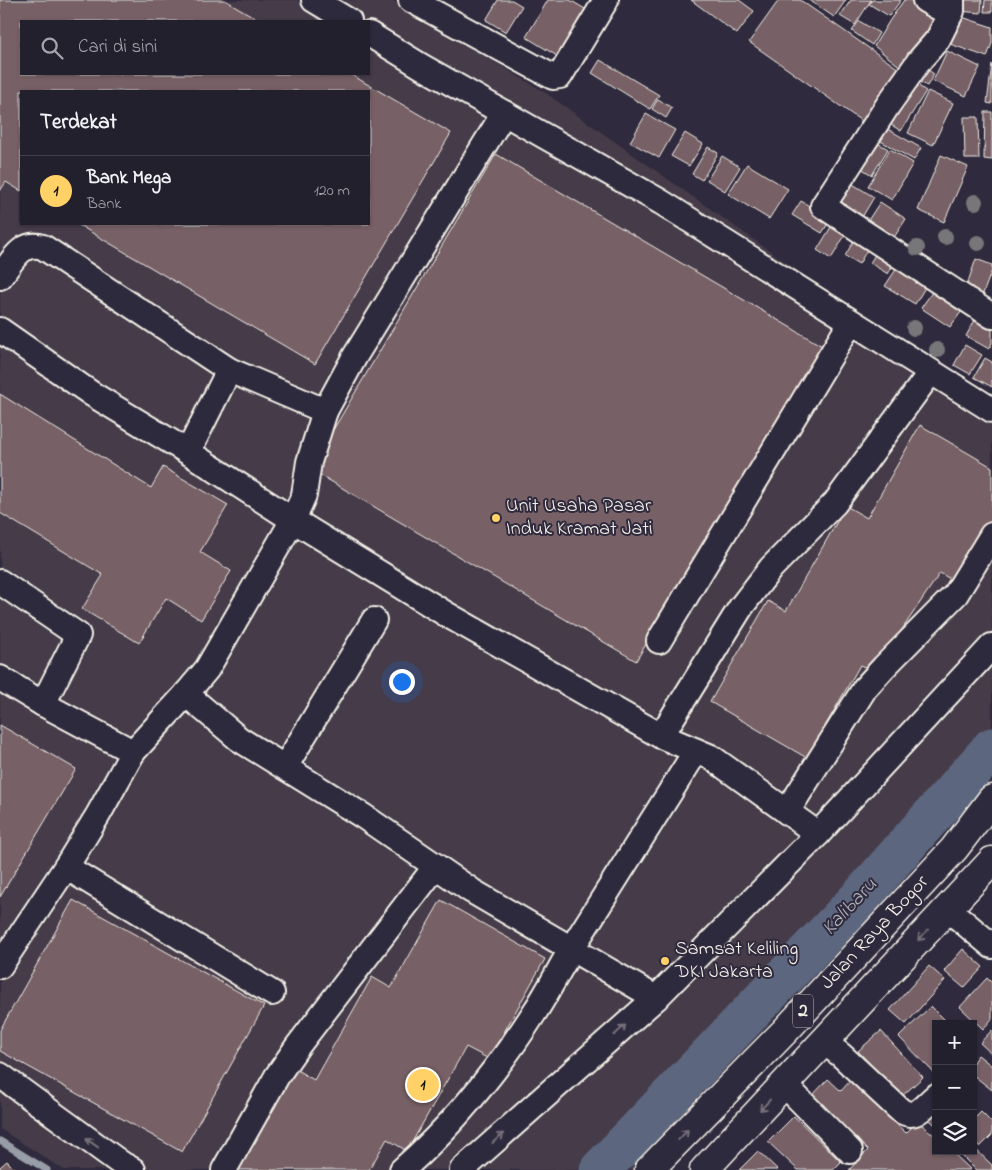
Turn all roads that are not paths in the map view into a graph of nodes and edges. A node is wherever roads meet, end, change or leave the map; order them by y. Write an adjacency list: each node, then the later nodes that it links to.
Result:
1 (314, 0): 6 (street)
2 (606, 0): 4 (street)
3 (925, 0): 5 (street)
4 (418, 2)
5 (951, 7): 10 (street)
6 (347, 20)
7 (370, 35): 8 (street)
8 (504, 113): 11 (street); 16 (street)
9 (0, 277): 13 (street)
10 (992, 316)
11 (851, 322): 14 (street); 22 (street)
12 (0, 330): 17 (street)
13 (229, 370): 16 (street); 17 (street)
14 (930, 373): 15 (street); 27 (street)
15 (992, 410)
16 (325, 411): 18 (street)
17 (188, 452): 18 (street)
18 (293, 520): 25 (street); 27 (street)
19 (992, 535): 32 (street)
20 (0, 582): 26 (street)
21 (374, 620): 30 (street)
22 (659, 641)
23 (992, 646): 33 (street)
24 (0, 678): 26 (street)
25 (186, 694): 29 (street); 30 (street)
26 (43, 704): 29 (street)
27 (661, 736): 28 (street)
28 (696, 751): 32 (street); 39 (street)
29 (132, 752): 36 (street)
30 (285, 767): 35 (street)
31 (992, 799): 52 (highway, Jalan Raya Bogor / 2, one-way to 31)
32 (787, 812): 33 (street)
33 (818, 834): 42 (street)
34 (992, 861): 37 (highway, Jalan Raya Bogor / 2)
35 (436, 866): 39 (street); 49 (street)
36 (66, 868): 40 (street); 41 (street)
37 (948, 909): 38 (street); 43 (highway, Jalan Raya Bogor / 2, one-way to 43)
38 (992, 946)
39 (571, 949): 42 (street); 50 (street)
40 (0, 966)
41 (272, 993)
42 (656, 998): 51 (street, one-way to 42)
43 (824, 1042): 45 (highway, Jalan Raya Bogor / 2); 46 (street)
44 (0, 1075): 48 (street, one-way to 44)
45 (784, 1084): 47 (street); 53 (highway, Jalan Raya Bogor / 2, one-way to 53)
46 (932, 1099)
47 (850, 1151)
48 (133, 1170)
49 (224, 1170)
50 (402, 1170)
51 (462, 1170)
52 (649, 1170)
53 (704, 1170)

